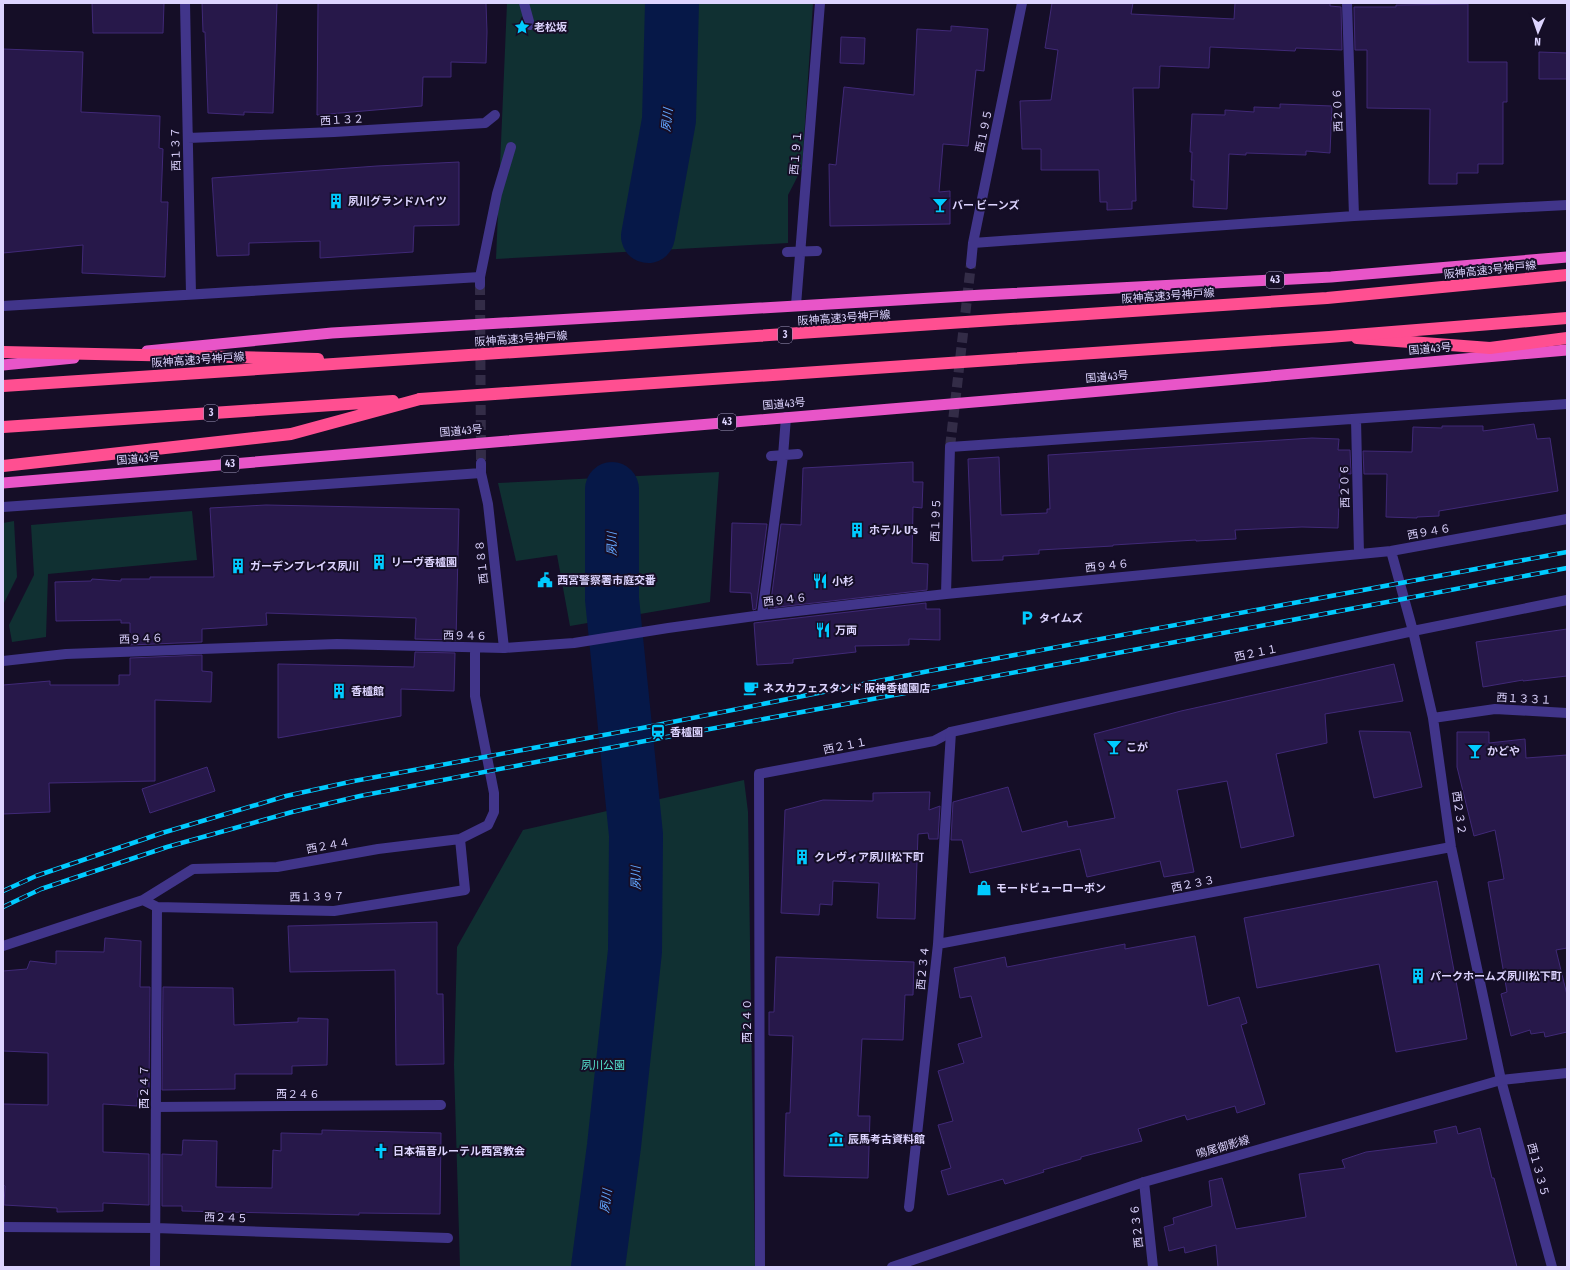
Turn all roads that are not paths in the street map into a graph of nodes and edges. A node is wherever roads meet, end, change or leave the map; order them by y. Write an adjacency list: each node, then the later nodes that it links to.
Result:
1 (185, 3): 8 (street, 西１３７)
2 (524, 3): 6 (street)
3 (820, 3): 15 (street, 西１９１)
4 (1022, 3): 12 (street, 西１９５)
5 (1347, 3): 11 (street, 西２０６)
6 (530, 25)
7 (495, 115): 8 (street, 西１３２)
8 (188, 138): 19 (street, 西１３７)
9 (511, 147): 19 (street)
10 (1567, 205): 11 (street)
11 (1354, 216): 12 (street)
12 (973, 243): 17 (street, 西１９５)
13 (817, 251): 15 (street)
14 (786, 252): 15 (street)
15 (800, 252): 21 (street, 西１９１)
16 (1567, 257): 21 (highway, 43)
17 (971, 264)
18 (1567, 275): 27 (highway, 阪神高速3号神戸線 / 3, bridge)
19 (192, 294): 20 (street)
20 (3, 306)
21 (796, 306): 28 (highway, 43)
22 (1567, 318): 23 (highway, 3, bridge)
23 (1329, 336): 24 (highway, bridge); 30 (highway, 3, bridge)
24 (1567, 338)
25 (1567, 350): 32 (highway, 国道43号 / 43)
26 (3, 352): 27 (highway, bridge)
27 (401, 360): 29 (highway, 阪神高速3号神戸線 / 3, bridge)
28 (3, 365)
29 (3, 386)
30 (420, 399): 34 (highway, 3); 38 (highway)
31 (1567, 404): 33 (street)
32 (786, 417): 37 (street); 39 (highway, 国道43号 / 43)
33 (1356, 419): 43 (street, 西２０６); 44 (street, 西１９５)
34 (3, 427)
35 (798, 454): 37 (street)
36 (771, 456): 37 (street)
37 (783, 456): 46 (street)
38 (3, 466)
39 (3, 484)
40 (3, 507): 49 (street, 西１８８)
41 (1567, 519): 42 (street, 西９４６)
42 (1391, 551): 43 (street, 西９４６); 47 (street, 西２３２)
43 (1359, 554): 44 (street, 西９４６)
44 (946, 594): 46 (street, 西９４６)
45 (1567, 600): 47 (street, 西２１１)
46 (762, 614): 49 (street, 西９４６)
47 (1413, 631): 52 (street, 西２３２); 53 (street, 西２１１)
48 (475, 648): 49 (street, 西９４６); 50 (street, 西９４６); 55 (street, 西２４４)
49 (504, 648)
50 (3, 661)
51 (1567, 713): 52 (street, 西１３３１)
52 (1433, 718): 56 (street, 西２３２)
53 (951, 732): 54 (street, 西２１１); 60 (street, 西２３４)
54 (759, 774): 71 (street, 西２４０)
55 (460, 839): 57 (street, 西２４４); 58 (street, 西１３９７)
56 (1451, 847): 60 (street, 西２３３); 62 (street, 西２３２)
57 (143, 900): 58 (street, 西１３９７); 59 (street, 西２４４)
58 (157, 907): 64 (street, 西２４７)
59 (3, 944)
60 (938, 944): 66 (street, 西２３４)
61 (1567, 1074): 62 (street, 鳴尾御影線)
62 (1501, 1080): 65 (street, 鳴尾御影線); 74 (street, 西１３３５)
63 (440, 1105): 64 (street, 西２４６)
64 (156, 1107): 68 (street, 西２４７)
65 (1144, 1182): 72 (street, 鳴尾御影線); 73 (street, 西２３６)
66 (909, 1207)
67 (3, 1227): 68 (street, 西２４５)
68 (155, 1228): 69 (street, 西２４５); 70 (street, 西２４７)
69 (448, 1238)
70 (155, 1267)
71 (760, 1267)
72 (892, 1267)
73 (1153, 1267)
74 (1552, 1267)

